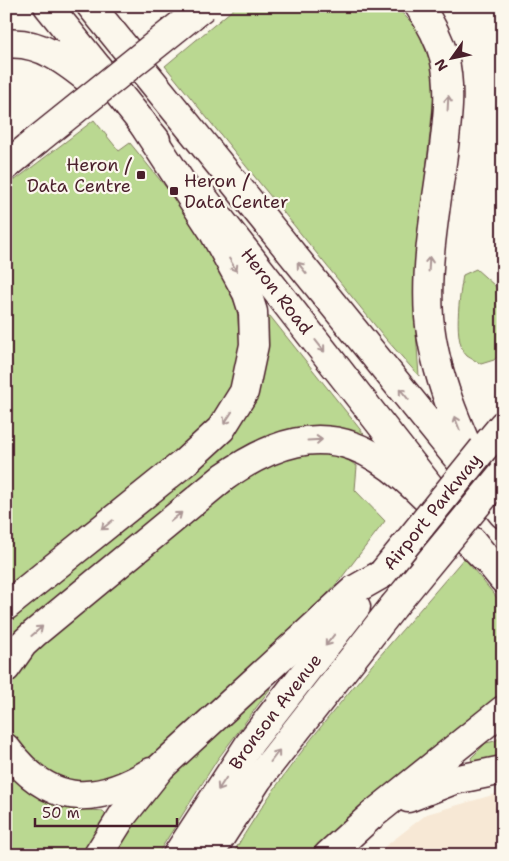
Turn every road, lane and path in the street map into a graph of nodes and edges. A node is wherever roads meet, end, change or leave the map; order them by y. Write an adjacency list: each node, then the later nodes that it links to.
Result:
1 (48, 6): 6 (main road, Heron Road)
2 (91, 6): 10 (main road, Heron Road, one-way to 2)
3 (204, 6): 7 (main road, bridge)
4 (419, 6): 10 (main road, one-way to 4)
5 (6, 44): 6 (main road)
6 (141, 121): 11 (main road, Heron Road, one-way to 11); 13 (main road, one-way to 13)
7 (6, 166)
8 (503, 425): 12 (main road, Airport Parkway, bridge)
9 (503, 473): 14 (main road, Airport Parkway, bridge)
10 (497, 506)
11 (494, 569): 15 (main road, one-way to 11)
12 (382, 574): 18 (main road); 22 (main road, Bronson Avenue, one-way to 22)
13 (6, 606)
14 (393, 607): 23 (main road, Bronson Avenue, one-way to 14)
15 (6, 668)
16 (503, 710): 20 (main road)
17 (6, 748): 18 (main road)
18 (161, 767): 21 (main road)
19 (503, 770): 20 (main road)
20 (371, 816): 24 (main road)
21 (98, 855)
22 (177, 855)
23 (209, 855)
24 (328, 855)

